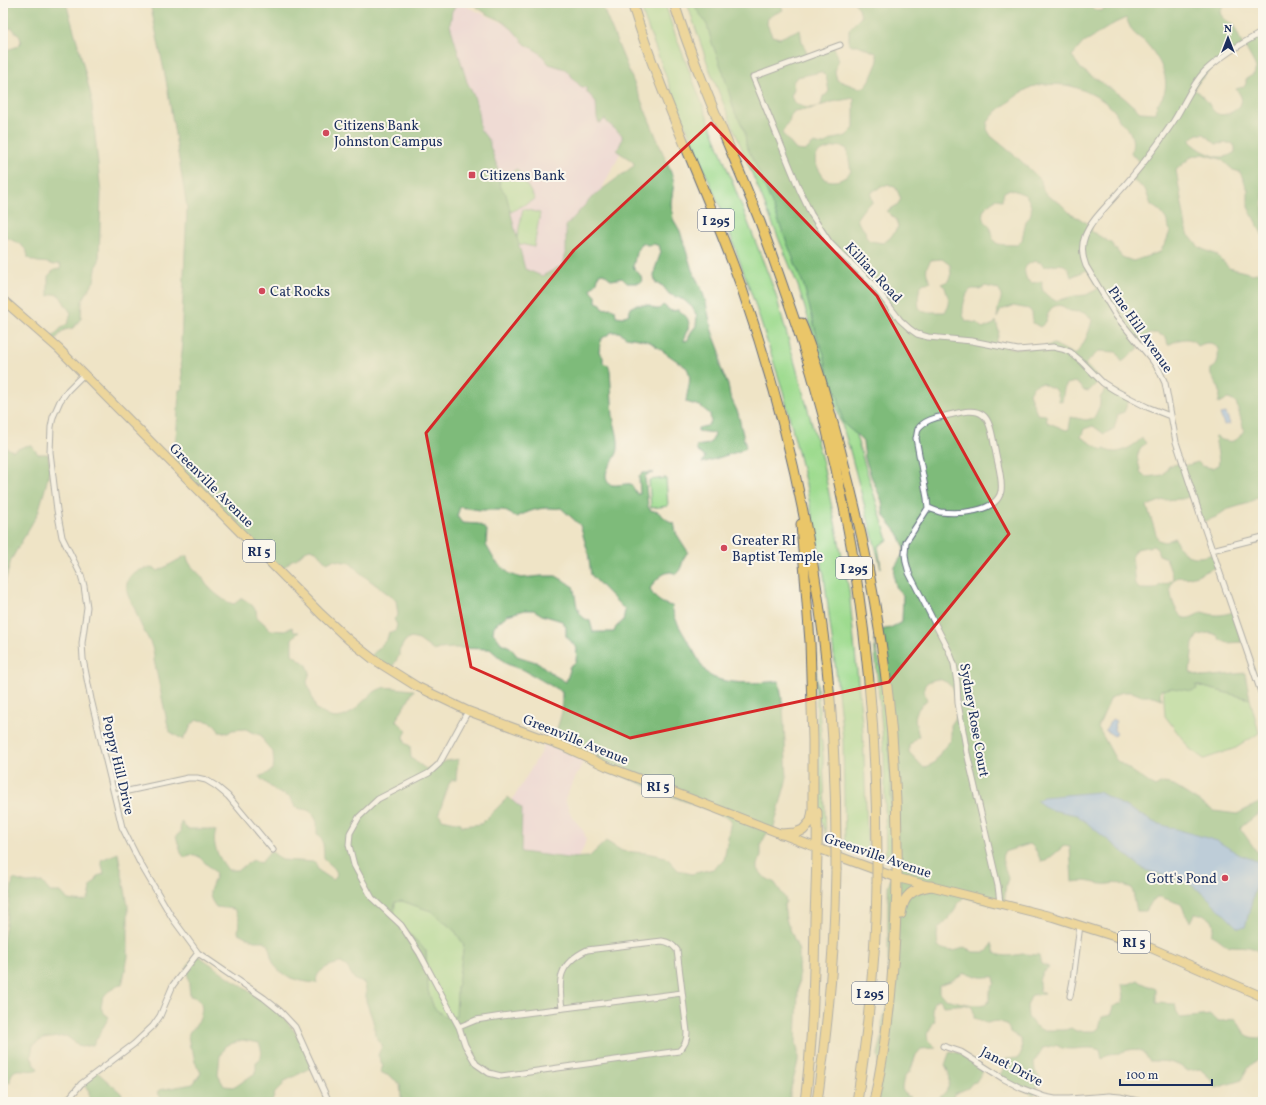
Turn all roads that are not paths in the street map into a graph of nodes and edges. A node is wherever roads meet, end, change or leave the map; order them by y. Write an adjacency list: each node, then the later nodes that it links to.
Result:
1 (632, 3): 9 (highway, I 295)
2 (674, 3): 5 (highway, I 295)
3 (1263, 32): 8 (street, Pine Hill Avenue)
4 (840, 45): 8 (street, Killian Road)
5 (783, 286): 20 (highway); 36 (highway, I 295, bridge)
6 (3, 300): 7 (main road, Greenville Avenue / RI 5)
7 (84, 374): 14 (main road, Greenville Avenue / RI 5); 16 (street, Poppy Hill Drive)
8 (1170, 416): 12 (street, Pine Hill Avenue)
9 (800, 497): 15 (highway); 35 (highway, I 295, bridge)
10 (928, 508): 10 (street); 22 (street, Sydney Rose Court)
11 (1263, 537): 12 (street)
12 (1212, 550): 13 (street, Pine Hill Avenue)
13 (1263, 698)
14 (468, 711): 17 (main road, Greenville Avenue / RI 5); 30 (street)
15 (814, 753): 17 (highway); 18 (highway)
16 (114, 794): 19 (street); 25 (street, Poppy Hill Drive)
17 (781, 834): 18 (main road, Greenville Avenue / RI 5)
18 (817, 848): 20 (main road, Greenville Avenue / RI 5); 34 (highway)
19 (273, 850)
20 (898, 878): 21 (main road, Greenville Avenue / RI 5); 24 (highway)
21 (931, 886): 22 (main road, Greenville Avenue / RI 5); 24 (highway)
22 (1000, 903): 23 (main road, Greenville Avenue / RI 5)
23 (1080, 925): 27 (street); 28 (main road, Greenville Avenue / RI 5)
24 (894, 947): 37 (highway)
25 (198, 952): 32 (street); 33 (street, Poppy Hill Drive)
26 (682, 993): 29 (street); 29 (street); 30 (street)
27 (1070, 996)
28 (1263, 997)
29 (562, 1008): 30 (street)
30 (459, 1027)
31 (943, 1046): 38 (street, Janet Drive)
32 (66, 1102)
33 (329, 1102)
34 (805, 1102)
35 (817, 1102)
36 (857, 1102)
37 (874, 1102)
38 (1142, 1102)

